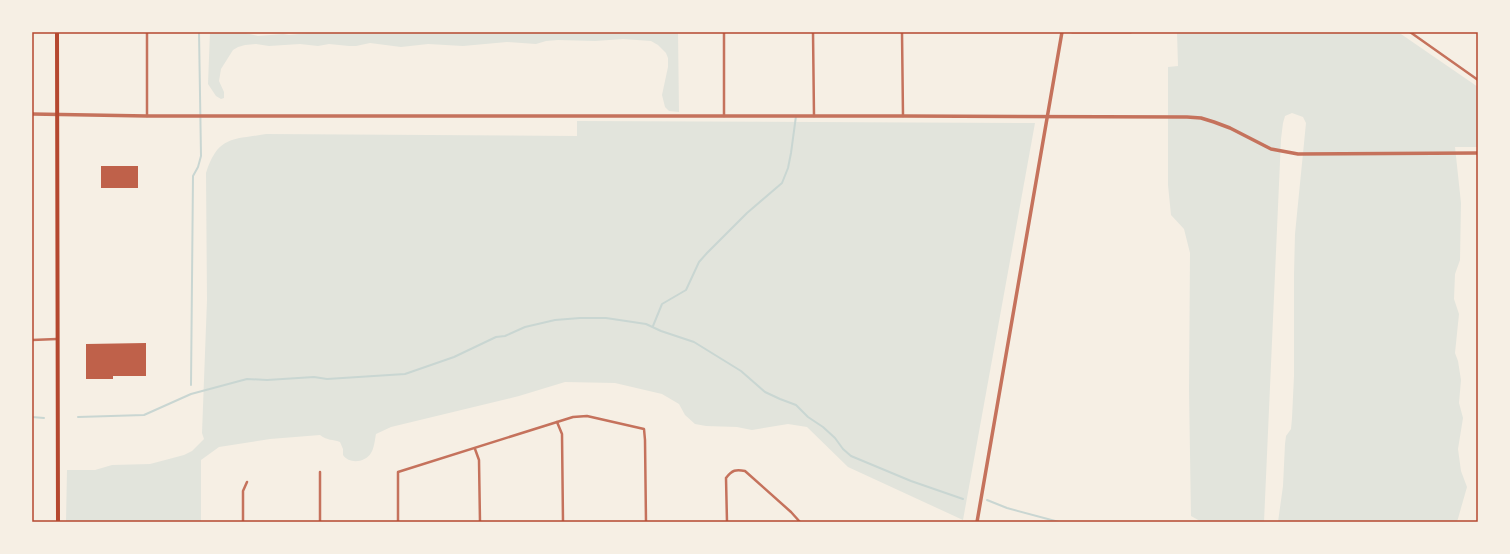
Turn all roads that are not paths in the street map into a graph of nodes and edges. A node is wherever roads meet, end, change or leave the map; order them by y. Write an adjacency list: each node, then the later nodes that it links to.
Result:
1 (57, 32): 12 (main road)
2 (147, 32): 13 (street)
3 (724, 32): 14 (street)
4 (813, 32): 15 (street)
5 (902, 32): 16 (street)
6 (1062, 32): 17 (street)
7 (1072, 32): 8 (street)
8 (1131, 32)
9 (1410, 32): 10 (street)
10 (1478, 80)
11 (32, 114): 12 (street)
12 (57, 114): 13 (street); 19 (main road)
13 (147, 116): 14 (street)
14 (724, 116): 15 (street)
15 (814, 116): 16 (street)
16 (903, 116): 17 (street)
17 (1048, 116): 18 (street); 34 (street)
18 (1478, 154)
19 (57, 339): 20 (street); 25 (main road)
20 (32, 340)
21 (557, 422): 22 (street); 30 (street); 31 (street)
22 (475, 449): 28 (street); 29 (street)
23 (320, 472): 27 (street)
24 (247, 482): 26 (street)
25 (58, 522)
26 (244, 522)
27 (320, 522)
28 (398, 522)
29 (480, 522)
30 (563, 522)
31 (646, 522)
32 (727, 522): 33 (street)
33 (800, 522)
34 (977, 522)

